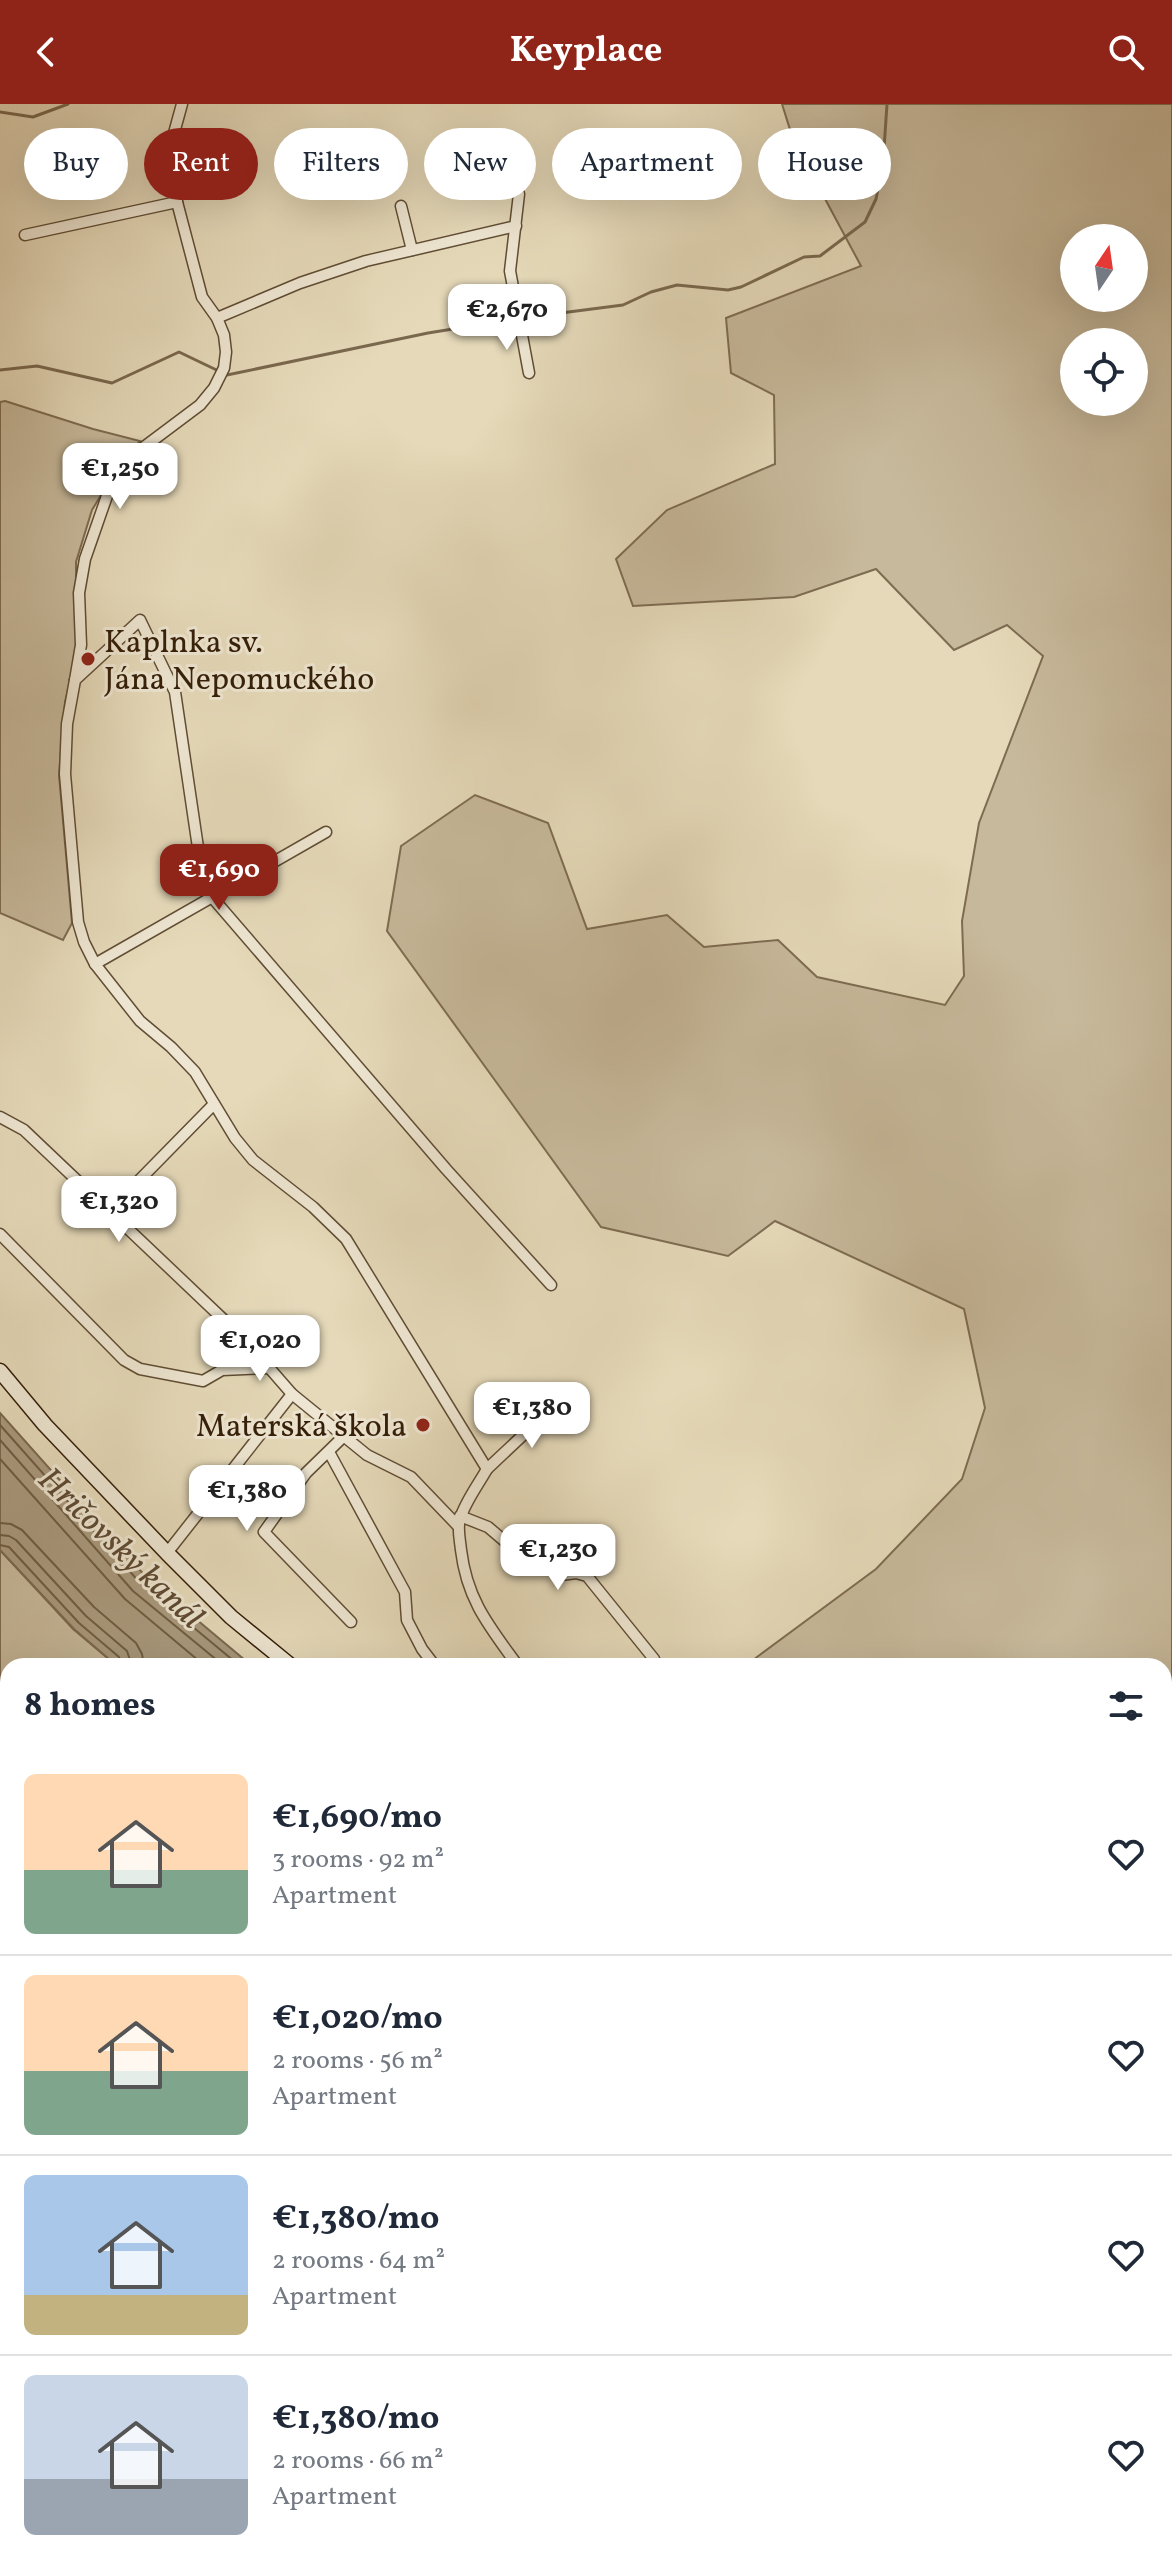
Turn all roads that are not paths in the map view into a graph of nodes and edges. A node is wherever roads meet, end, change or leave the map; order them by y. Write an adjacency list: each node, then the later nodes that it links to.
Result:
1 (182, 104): 3 (street)
2 (518, 200): 5 (street)
3 (177, 202): 6 (street); 8 (street)
4 (401, 206): 7 (street)
5 (516, 226): 7 (street); 9 (street)
6 (25, 235)
7 (412, 250): 8 (street)
8 (217, 318): 10 (street)
9 (529, 373)
10 (75, 680): 12 (street); 13 (street)
11 (326, 832): 12 (street)
12 (211, 896): 13 (street); 18 (street)
13 (95, 964): 14 (street)
14 (214, 1104): 16 (street); 25 (street)
15 (0, 1117): 16 (street)
16 (109, 1211): 19 (street)
17 (0, 1234): 19 (street)
18 (551, 1285)
19 (269, 1368): 21 (street)
20 (0, 1371): 27 (main road)
21 (292, 1394): 23 (street); 27 (street)
22 (554, 1406): 25 (street)
23 (343, 1437): 24 (street); 26 (street)
24 (329, 1452): 28 (street); 30 (street)
25 (487, 1469): 26 (street)
26 (459, 1521): 31 (street); 32 (street)
27 (167, 1553): 29 (main road)
28 (351, 1622)
29 (281, 1658)
30 (429, 1658)
31 (512, 1658)
32 (653, 1658)

